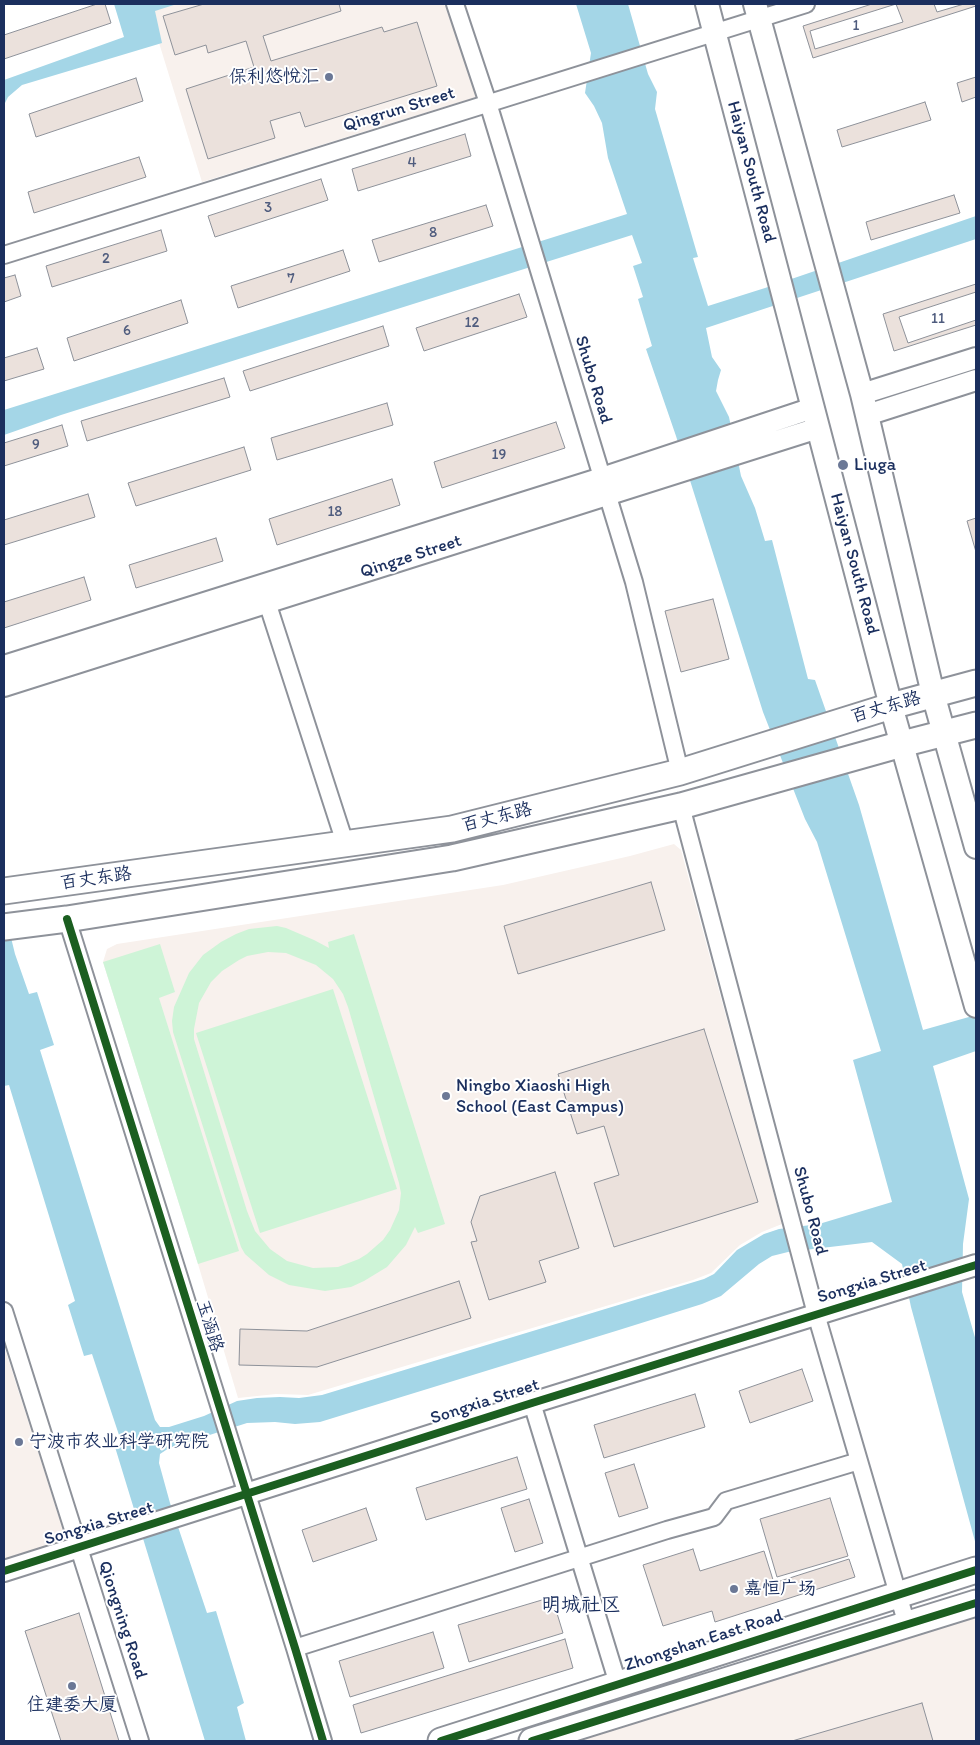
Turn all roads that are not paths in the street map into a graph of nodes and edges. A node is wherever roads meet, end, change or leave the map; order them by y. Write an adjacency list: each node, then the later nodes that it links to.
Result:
1 (455, 4): 6 (street, Shubo Road)
2 (707, 4): 5 (main road, Haiyan South Road)
3 (806, 4): 4 (street, Qingrun Street)
4 (758, 11): 5 (street, Qingrun Street); 10 (main road)
5 (715, 32): 6 (street, Qingrun Street); 11 (main road, Haiyan South Road)
6 (488, 103): 7 (street, Qingrun Street); 12 (street, Shubo Road)
7 (4, 255)
8 (976, 358): 10 (street)
9 (976, 380): 10 (street)
10 (865, 405): 17 (main road)
11 (816, 418): 12 (street, Qingze Street); 18 (main road, Haiyan South Road)
12 (605, 486): 13 (street, Qingze Street); 14 (street, Qingze Street); 22 (street, Shubo Road)
13 (267, 602): 16 (street, Qingze Street); 24 (street)
14 (4, 666)
15 (976, 683): 17 (main road, 百丈东路)
16 (4, 686)
17 (933, 694): 18 (main road, 百丈东路); 20 (main road)
18 (891, 706): 21 (main road, Haiyan South Road); 22 (main road, 百丈东路)
19 (976, 725): 20 (main road, 百丈东路)
20 (945, 734): 21 (main road, 百丈东路); 25 (main road)
21 (902, 744): 23 (main road, 百丈东路); 29 (main road, Haiyan South Road)
22 (680, 772): 24 (main road, 百丈东路)
23 (681, 806): 27 (main road, 百丈东路); 32 (street, Shubo Road)
24 (345, 843): 26 (main road, 百丈东路)
25 (976, 847)
26 (4, 891)
27 (67, 919): 28 (main road, 百丈东路); 35 (street, 玉涵路)
28 (4, 927)
29 (976, 1006)
30 (976, 1265): 32 (street, Songxia Street)
31 (4, 1311): 36 (street, Qiongning Road)
32 (816, 1314): 33 (street, Songxia Street); 34 (street, Shubo Road)
33 (532, 1403): 35 (street, Songxia Street); 37 (street)
34 (859, 1461): 37 (street); 40 (street, Shubo Road)
35 (246, 1494): 36 (street, Songxia Street); 43 (street, 玉涵路)
36 (78, 1546): 39 (street, Songxia Street); 45 (street, Qiongning Road)
37 (580, 1559): 43 (street); 44 (street)
38 (976, 1570): 40 (main road, Zhongshan East Road)
39 (4, 1571)
40 (898, 1595): 42 (street, Shubo Road); 44 (main road, Zhongshan East Road)
41 (976, 1603): 42 (main road)
42 (907, 1625): 48 (main road)
43 (295, 1648): 46 (street, 玉涵路)
44 (618, 1684): 47 (main road, Zhongshan East Road)
45 (140, 1741)
46 (323, 1741)
47 (441, 1741)
48 (532, 1741)

